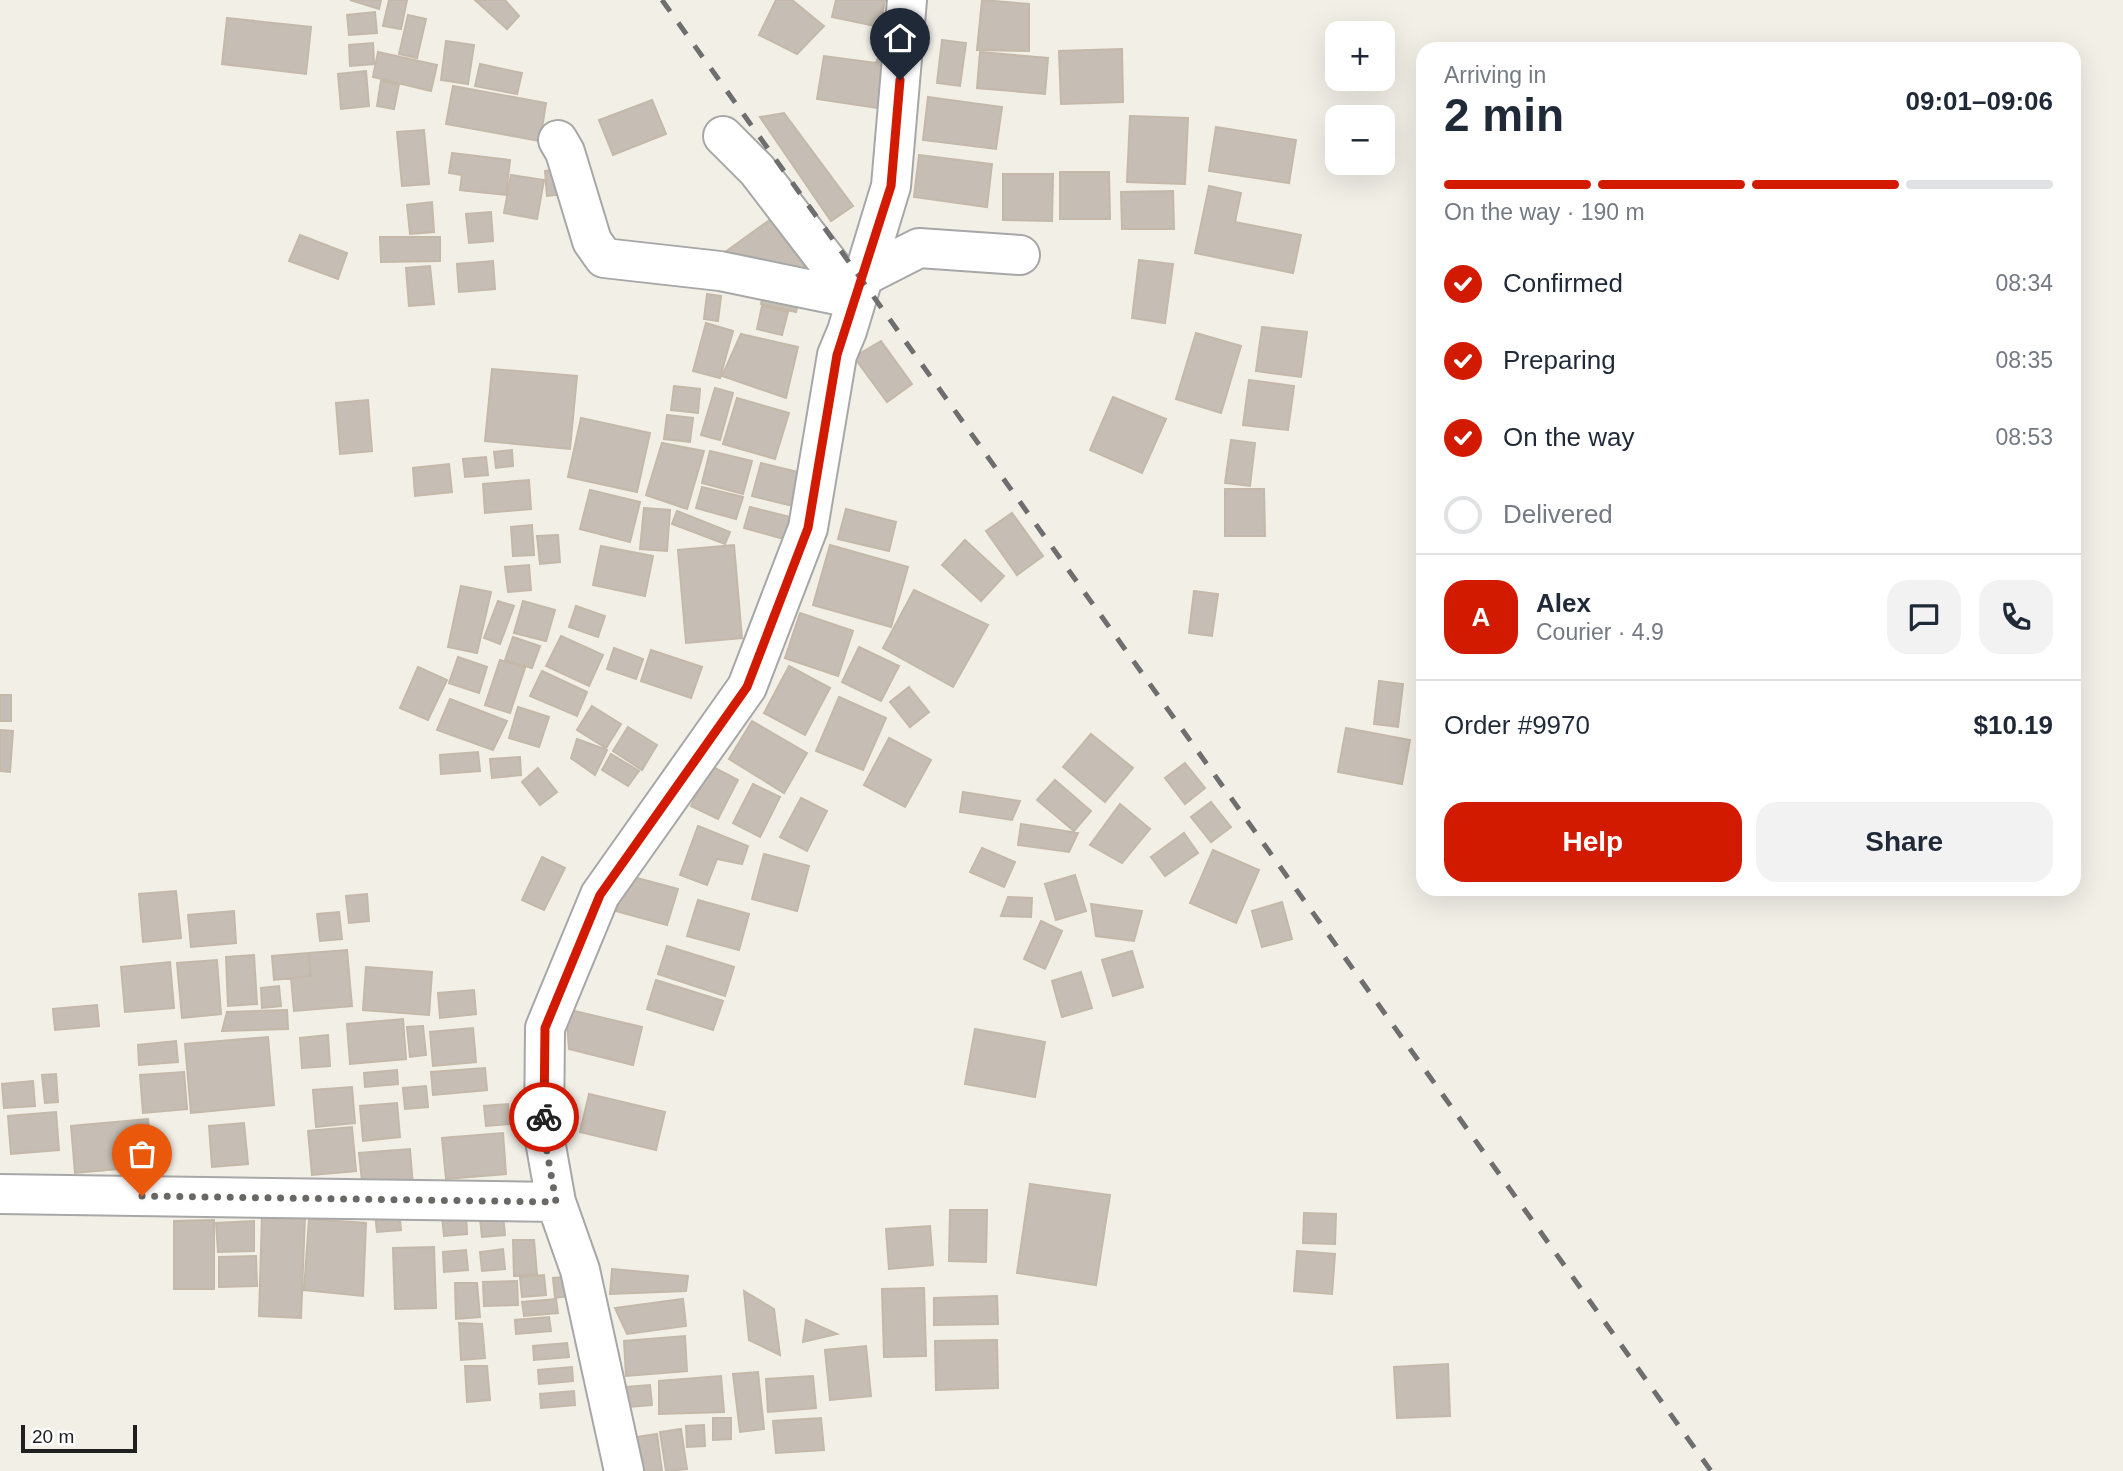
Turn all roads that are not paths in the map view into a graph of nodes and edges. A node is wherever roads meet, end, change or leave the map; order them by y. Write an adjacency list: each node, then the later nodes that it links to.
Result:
1 (907, 0): 5 (street)
2 (723, 136): 5 (street)
3 (558, 140): 5 (street)
4 (1020, 255): 5 (street)
5 (860, 288): 7 (street)
6 (0, 1194): 7 (street)
7 (556, 1202): 8 (street)
8 (624, 1471)

